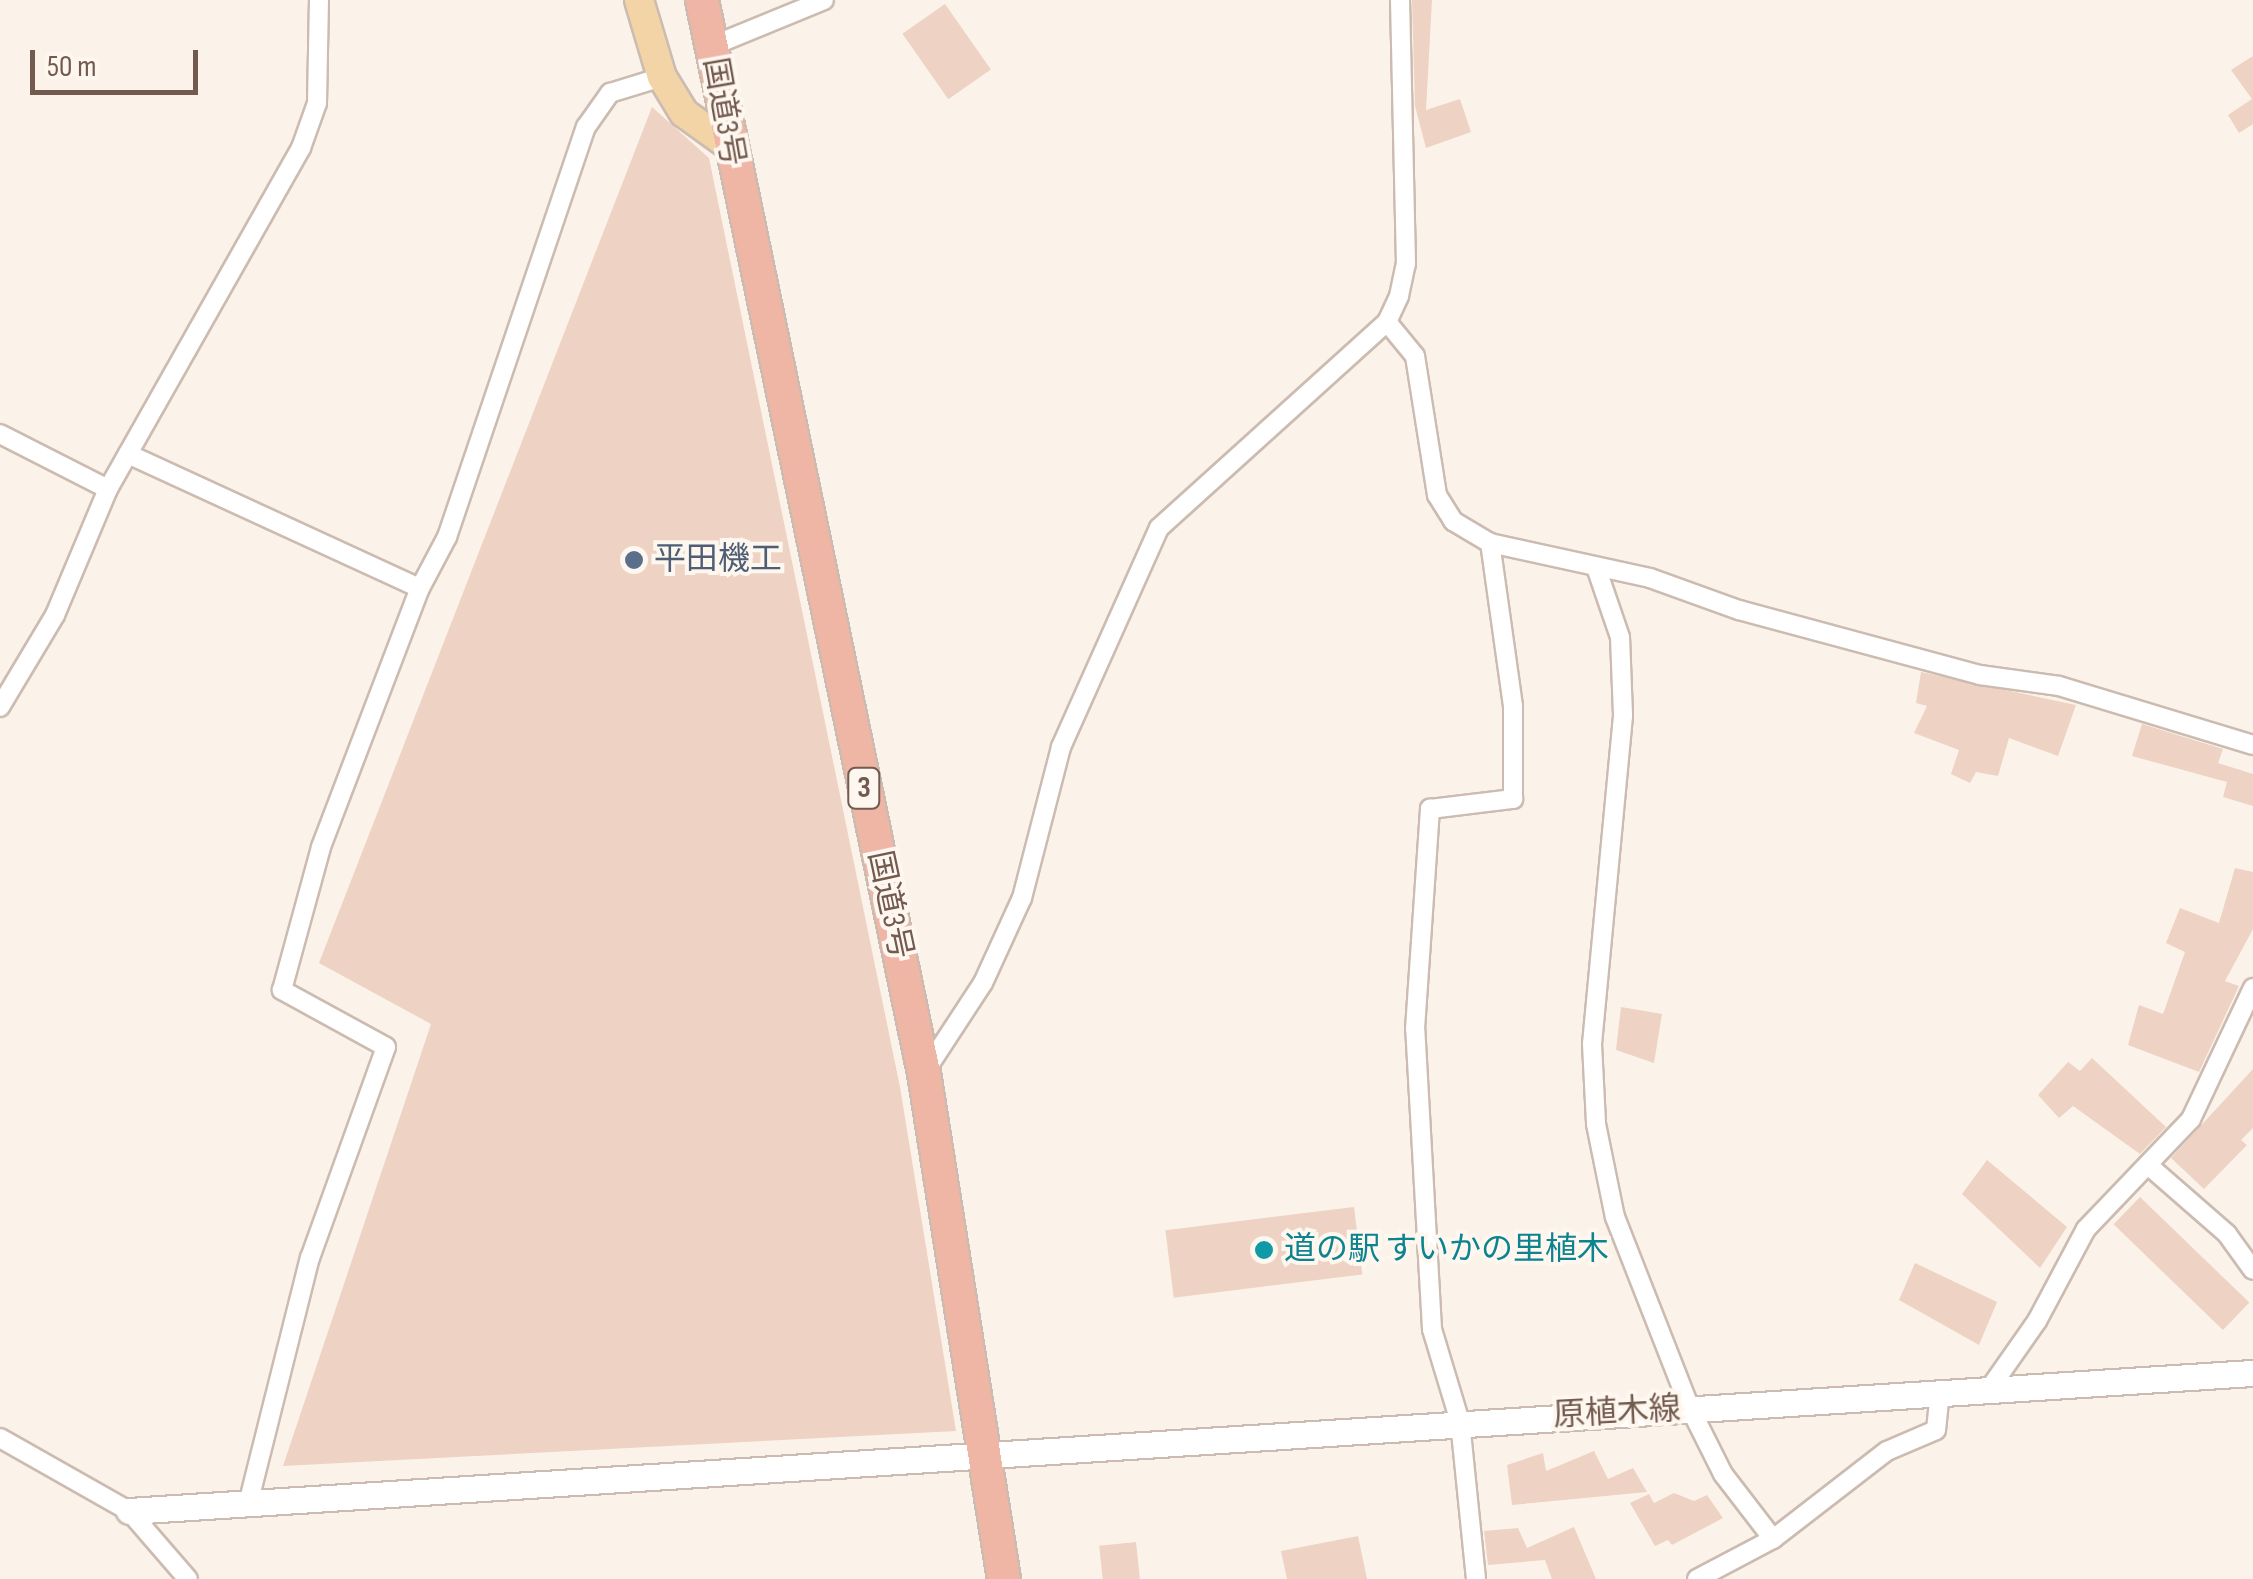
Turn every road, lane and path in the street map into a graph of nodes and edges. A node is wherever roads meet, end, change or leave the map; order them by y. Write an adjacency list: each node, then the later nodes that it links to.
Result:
1 (319, 0): 11 (street)
2 (639, 0): 7 (main road)
3 (702, 0): 6 (highway, 国道3号 / 3)
4 (824, 0): 6 (street)
5 (1400, 0): 9 (street)
6 (712, 46): 8 (highway, 国道3号 / 3)
7 (662, 77): 8 (main road); 15 (street)
8 (728, 144): 19 (highway, 国道3号 / 3)
9 (1386, 322): 13 (street); 19 (street)
10 (0, 434): 12 (street)
11 (128, 454): 12 (street); 15 (street)
12 (108, 489): 16 (street)
13 (1490, 544): 14 (street); 26 (street)
14 (1597, 570): 17 (street); 25 (street)
15 (420, 588): 29 (street)
16 (0, 707)
17 (2253, 746)
18 (2253, 988): 20 (street)
19 (924, 1073): 28 (highway, 国道3号 / 3)
20 (2148, 1166): 21 (street); 23 (street)
21 (2253, 1270)
22 (2253, 1373): 23 (main road, 原植木線)
23 (1990, 1388): 24 (main road, 原植木線)
24 (1940, 1394): 25 (main road, 原植木線); 31 (street)
25 (1690, 1408): 26 (main road, 原植木線); 31 (street)
26 (1460, 1422): 28 (main road, 原植木線); 34 (street)
27 (0, 1438): 30 (street)
28 (982, 1460): 29 (main road, 原植木線); 33 (highway, 国道3号 / 3)
29 (248, 1504): 30 (main road, 原植木線)
30 (129, 1512): 32 (street)
31 (1773, 1539): 35 (street)
32 (188, 1579)
33 (1004, 1579)
34 (1476, 1579)
35 (1697, 1579)

